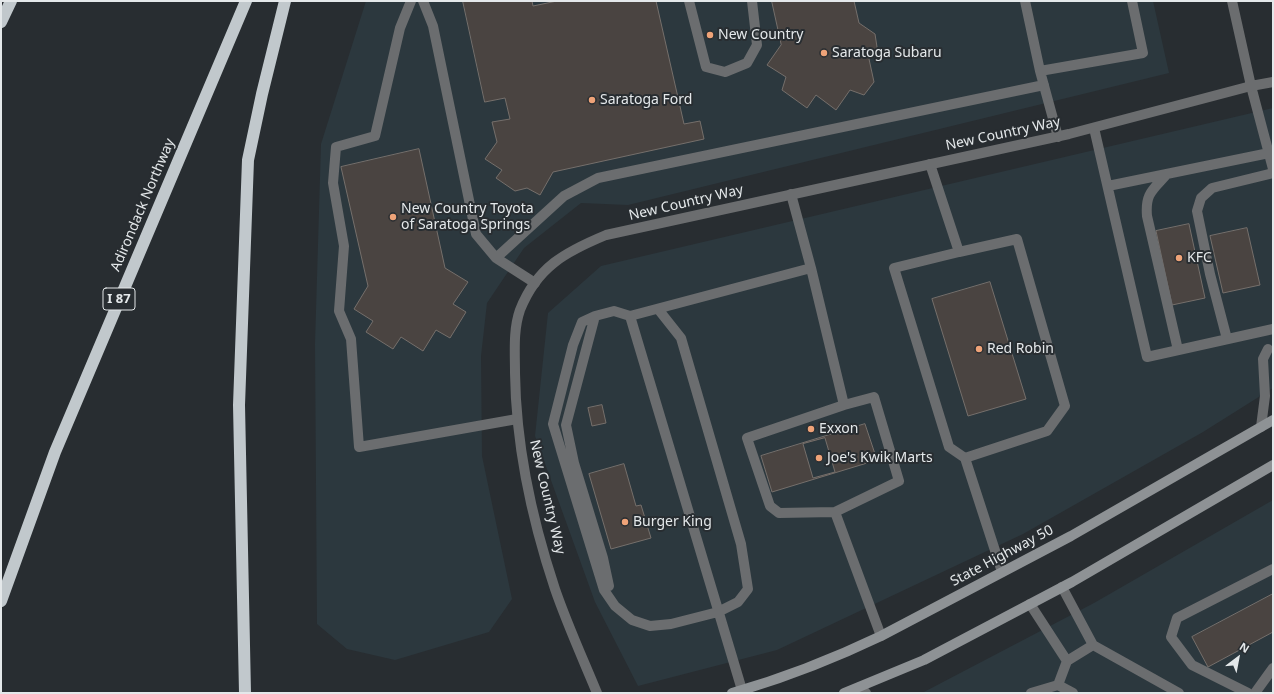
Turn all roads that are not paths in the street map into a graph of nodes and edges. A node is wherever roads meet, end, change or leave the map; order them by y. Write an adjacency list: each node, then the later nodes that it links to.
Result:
1 (11, 1): 11 (highway)
2 (246, 1): 46 (highway, Adirondack Northway / I 87)
3 (285, 1): 57 (highway)
4 (412, 1): 37 (street)
5 (423, 1): 26 (street)
6 (689, 1): 7 (street)
7 (752, 1)
8 (1025, 1): 12 (street)
9 (1132, 1): 12 (street)
10 (1232, 1): 15 (street)
11 (1, 22)
12 (1040, 71): 14 (street)
13 (1273, 82): 15 (street, New Country Way)
14 (1044, 85): 17 (street); 26 (street)
15 (1251, 86): 16 (street, New Country Way); 18 (street)
16 (1094, 128): 17 (street, New Country Way); 23 (street)
17 (1058, 137): 19 (street, New Country Way)
18 (1269, 153): 20 (street); 22 (street)
19 (930, 164): 24 (street, New Country Way); 25 (street)
20 (1273, 169)
21 (1273, 173): 33 (street)
22 (1167, 174): 23 (street); 34 (street)
23 (1108, 186): 34 (street)
24 (792, 194): 27 (street); 28 (street, New Country Way)
25 (959, 252): 40 (street); 40 (street)
26 (496, 258): 28 (street)
27 (811, 268): 29 (street); 36 (street)
28 (535, 283): 37 (street, New Country Way)
29 (658, 309): 31 (street); 49 (street)
30 (595, 316): 31 (street); 47 (street); 47 (street)
31 (630, 316): 49 (street)
32 (1269, 330): 33 (street); 35 (street)
33 (1227, 339): 34 (street)
34 (1178, 350)
35 (1270, 351): 39 (street)
36 (844, 405): 42 (street); 42 (street)
37 (517, 419): 58 (street, New Country Way)
38 (1273, 420): 39 (main road, State Highway 50)
39 (1261, 427): 44 (main road, State Highway 50)
40 (965, 458): 44 (street)
41 (1273, 465): 45 (main road)
42 (835, 512): 50 (street)
43 (1273, 569): 64 (street)
44 (1002, 572): 50 (main road, State Highway 50)
45 (1062, 587): 48 (main road); 51 (street)
46 (1, 601)
47 (612, 602): 49 (street)
48 (1030, 604): 52 (street); 56 (main road)
49 (718, 612): 55 (street)
50 (881, 636): 55 (main road, State Highway 50)
51 (1093, 645): 52 (street); 63 (street)
52 (1067, 661): 54 (street)
53 (1273, 668): 65 (street)
54 (1058, 685): 61 (street); 62 (street)
55 (742, 690): 59 (main road, State Highway 50)
56 (863, 690): 60 (main road)
57 (245, 693)
58 (597, 693)
59 (732, 693)
60 (844, 693)
61 (1031, 693)
62 (1073, 693)
63 (1179, 693)
64 (1248, 693)
65 (1255, 693)

